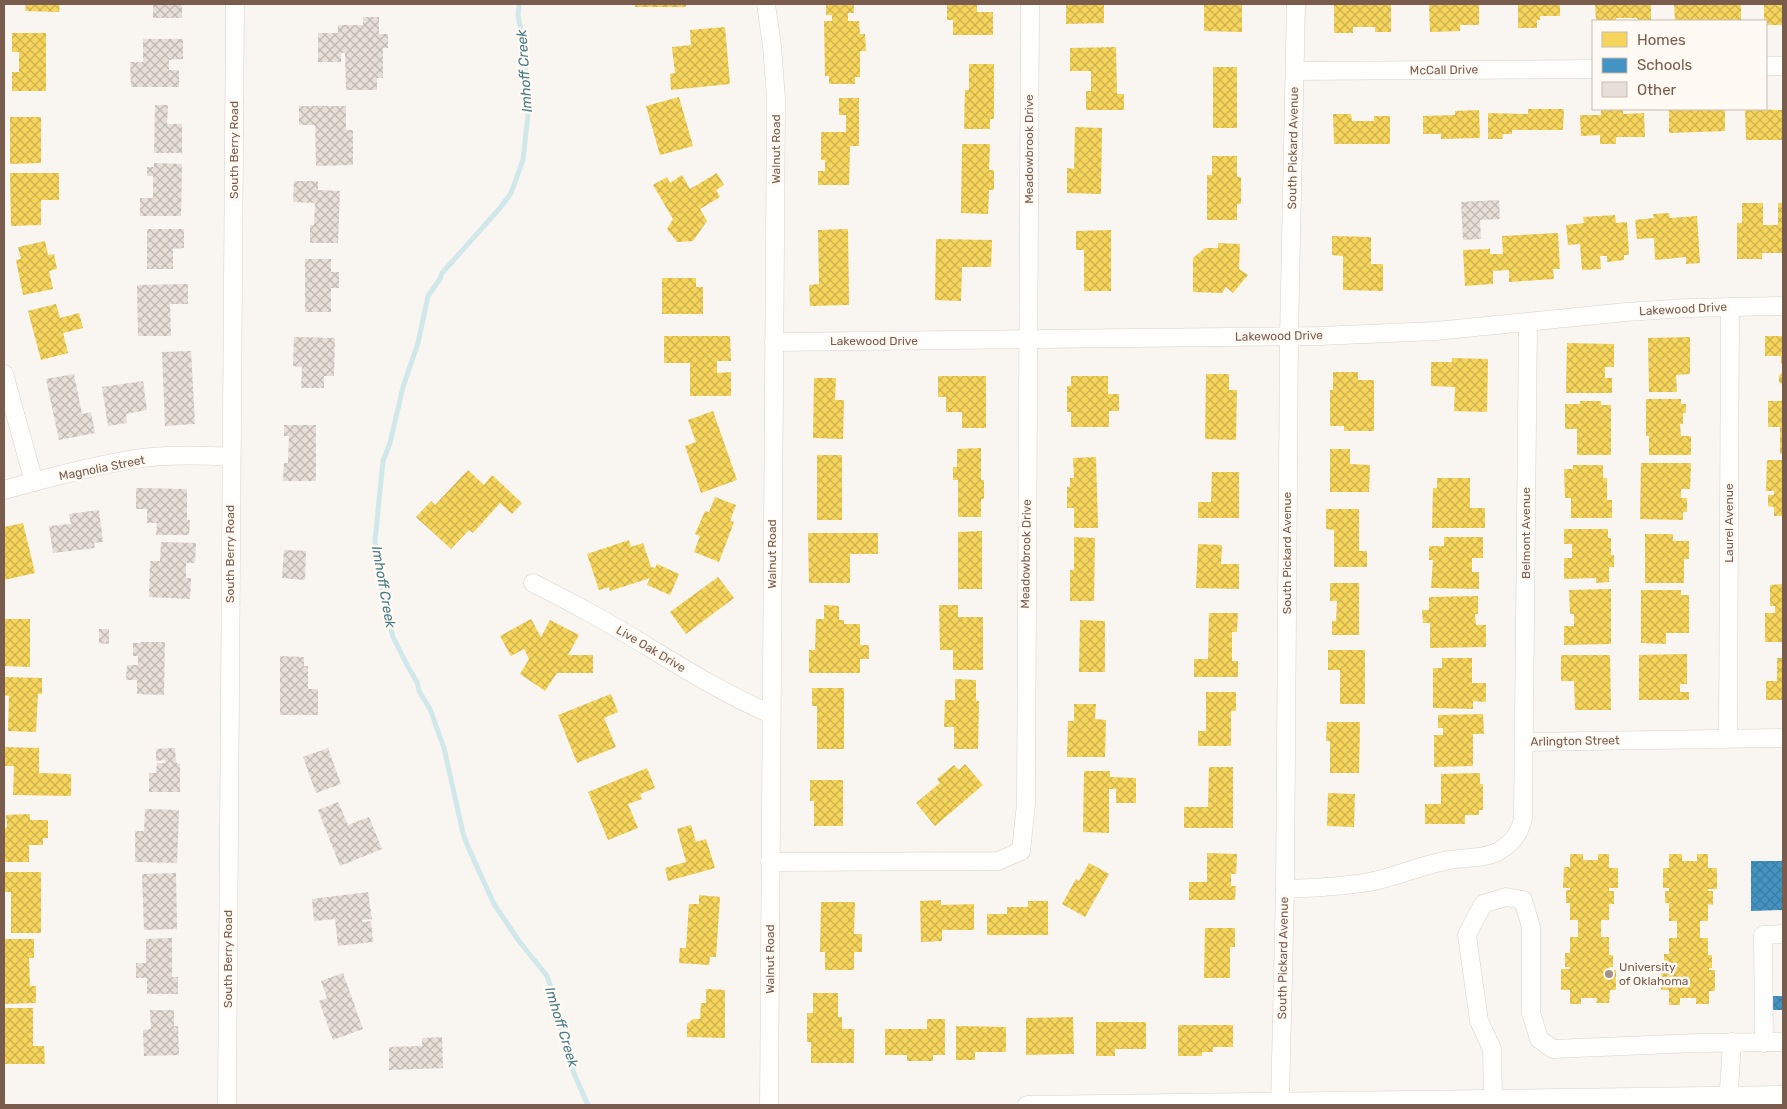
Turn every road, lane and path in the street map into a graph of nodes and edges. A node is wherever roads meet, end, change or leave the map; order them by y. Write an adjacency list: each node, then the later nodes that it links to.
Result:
1 (235, 4): 16 (street, South Berry Road)
2 (766, 4): 14 (street, Walnut Road)
3 (1030, 4): 13 (street, Meadowbrook Drive)
4 (1296, 4): 8 (street, South Pickard Avenue)
5 (1767, 66): 6 (street)
6 (1783, 66)
7 (1592, 69): 8 (street, McCall Drive)
8 (1294, 71): 12 (street, South Pickard Avenue)
9 (1783, 306): 10 (street, Lakewood Drive)
10 (1730, 307): 11 (street, Lakewood Drive); 21 (street, Laurel Avenue)
11 (1528, 323): 12 (street, Lakewood Drive); 23 (street, Belmont Avenue)
12 (1289, 336): 13 (street, Lakewood Drive); 25 (street, South Pickard Avenue)
13 (1028, 340): 14 (street, Lakewood Drive); 24 (street, Meadowbrook Drive)
14 (774, 342): 20 (street, Walnut Road)
15 (4, 374): 17 (street)
16 (231, 457): 17 (street, Magnolia Street); 36 (street, South Berry Road)
17 (34, 482): 18 (street, Magnolia Street)
18 (4, 490)
19 (533, 583): 20 (street, Live Oak Drive)
20 (771, 714): 24 (street, Walnut Road)
21 (1728, 738): 22 (street, Arlington Street); 23 (street, Arlington Street)
22 (1783, 738)
23 (1525, 742): 25 (street, Arlington Street)
24 (770, 862): 37 (street, Walnut Road)
25 (1285, 889): 33 (street, South Pickard Avenue)
26 (1783, 934): 29 (street)
27 (1732, 1042): 29 (street); 31 (street); 32 (street)
28 (1783, 1042): 29 (street)
29 (1764, 1043)
30 (1783, 1095): 32 (street)
31 (1493, 1098): 34 (street); 35 (street)
32 (1728, 1100): 35 (street)
33 (1280, 1102): 34 (street); 38 (street)
34 (1404, 1102)
35 (1532, 1102)
36 (227, 1105)
37 (769, 1105)
38 (1027, 1105)

